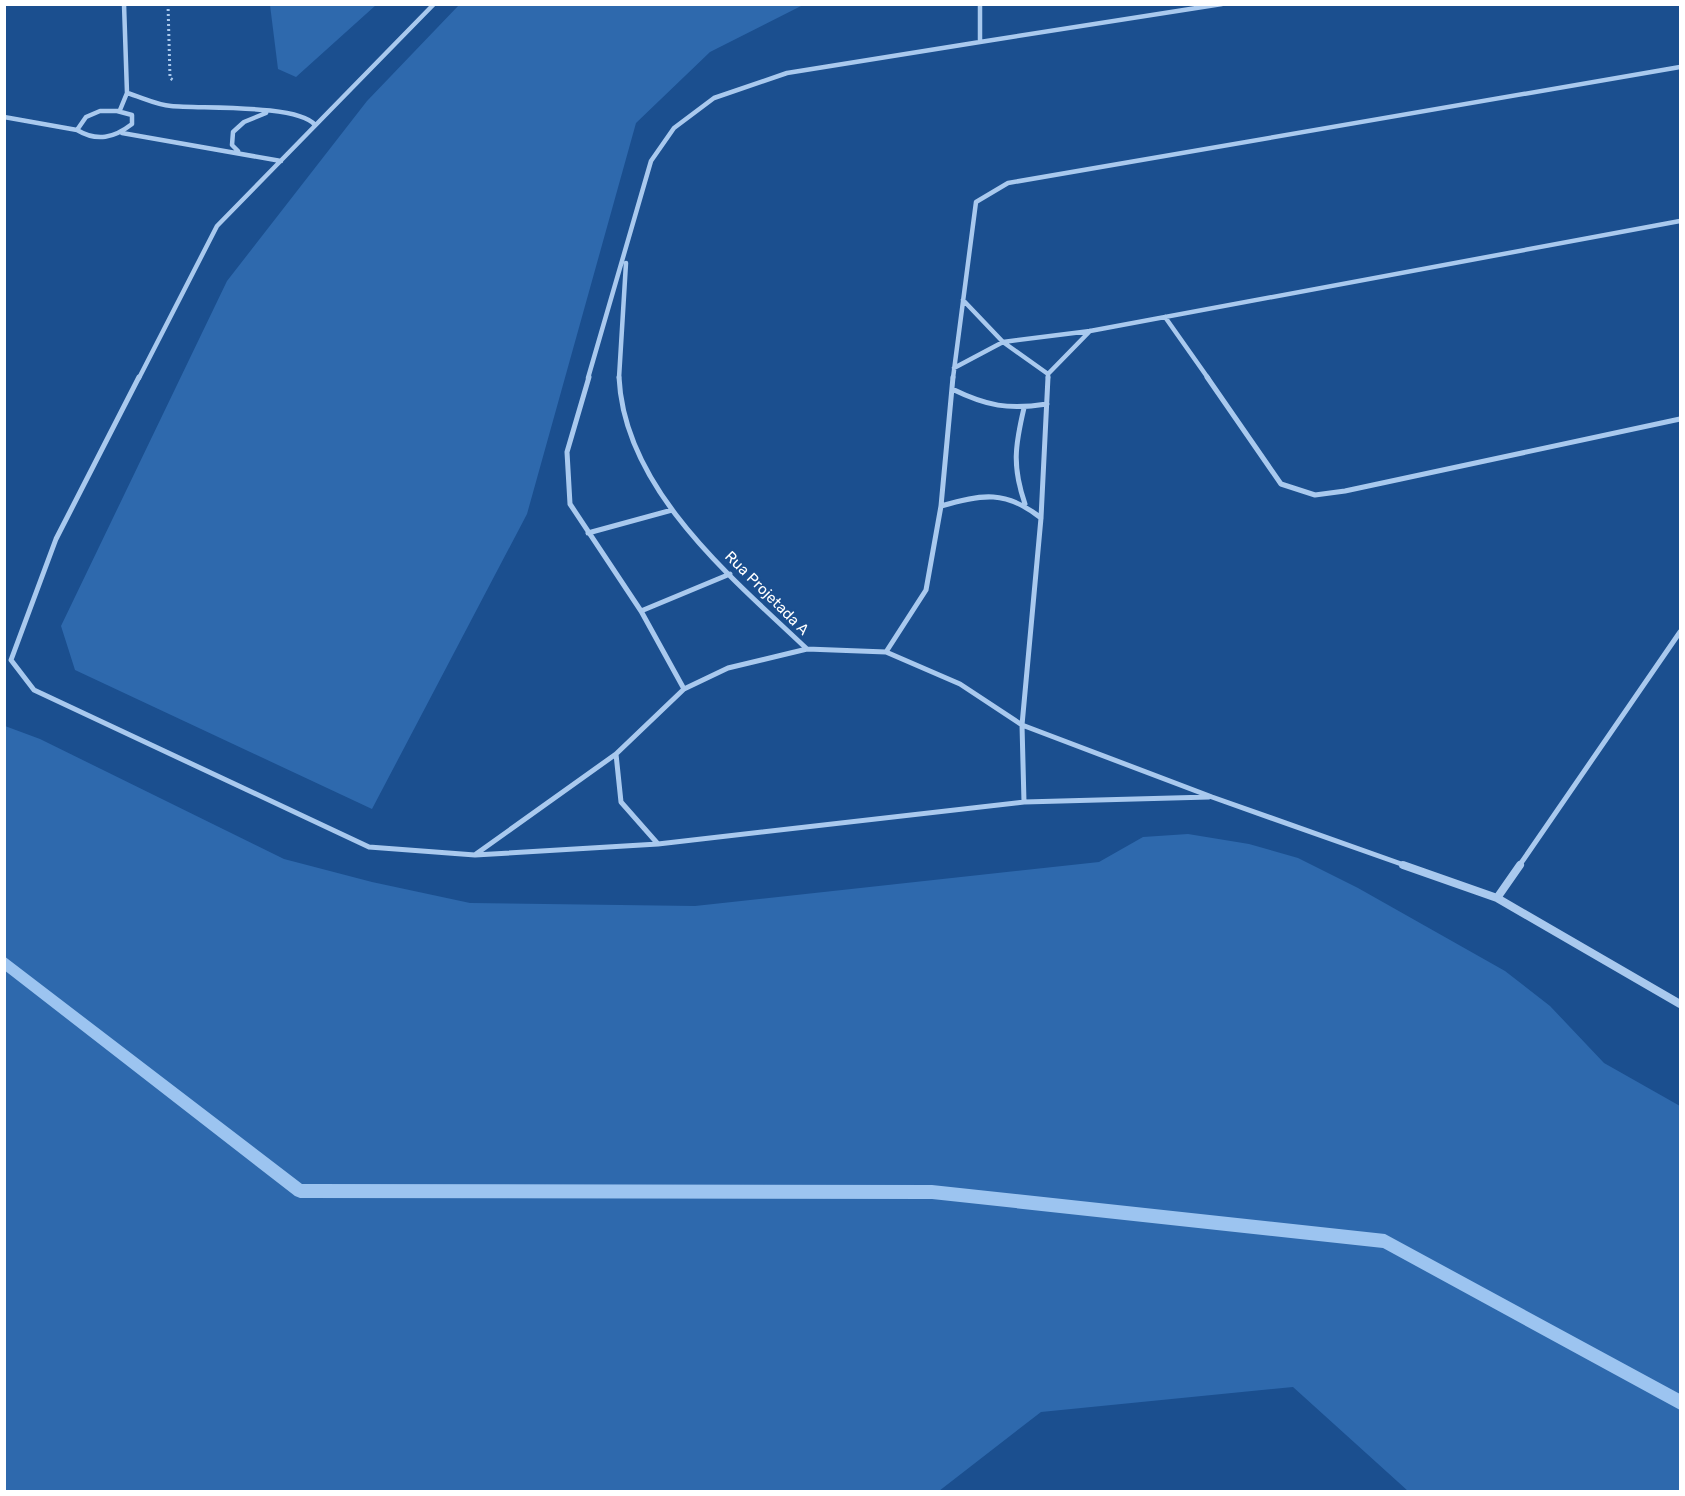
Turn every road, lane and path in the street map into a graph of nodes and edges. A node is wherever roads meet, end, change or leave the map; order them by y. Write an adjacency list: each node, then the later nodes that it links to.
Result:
1 (124, 4): 9 (street)
2 (168, 4): 8 (path)
3 (434, 4): 13 (street)
4 (981, 4): 6 (street)
5 (1222, 4): 6 (street)
6 (980, 42): 19 (street)
7 (1680, 67): 20 (street)
8 (178, 82)
9 (127, 93): 10 (street); 11 (street)
10 (120, 110): 14 (street); 15 (street)
11 (275, 112): 13 (street); 16 (street)
12 (4, 117): 14 (street)
13 (315, 125): 17 (street)
14 (77, 130): 15 (street)
15 (122, 133): 16 (street)
16 (240, 153): 17 (street)
17 (281, 161): 46 (street)
18 (1680, 221): 21 (street)
19 (627, 250): 32 (street, Rua Projetada A); 34 (street)
20 (963, 300): 23 (street); 24 (street)
21 (1165, 317): 22 (street); 29 (street)
22 (1090, 332): 23 (street); 25 (street)
23 (1003, 342): 24 (street); 25 (street)
24 (954, 368): 26 (street)
25 (1048, 374): 27 (street)
26 (952, 389): 28 (street); 31 (street)
27 (1047, 405): 28 (street); 33 (street)
28 (1024, 408): 30 (street)
29 (1680, 419)
30 (1025, 504): 31 (street); 33 (street)
31 (941, 506): 39 (street)
32 (672, 510): 34 (street); 35 (street, Rua Projetada A)
33 (1041, 518): 41 (street)
34 (588, 533): 36 (street)
35 (730, 574): 36 (street); 38 (street, Rua Projetada A)
36 (641, 611): 40 (street)
37 (1680, 632): 47 (street)
38 (807, 649): 39 (street, Rua Projetada A); 40 (street)
39 (886, 652): 41 (street, Rua Projetada A)
40 (684, 689): 42 (street)
41 (1022, 725): 43 (street, Rua Projetada A); 44 (street)
42 (616, 754): 45 (street); 46 (street)
43 (1212, 797): 44 (street); 47 (street, Rua Projetada A)
44 (1024, 801): 45 (street)
45 (658, 844): 46 (street)
46 (475, 855)
47 (1497, 898): 48 (street, Rua Projetada A)
48 (1680, 1004)

